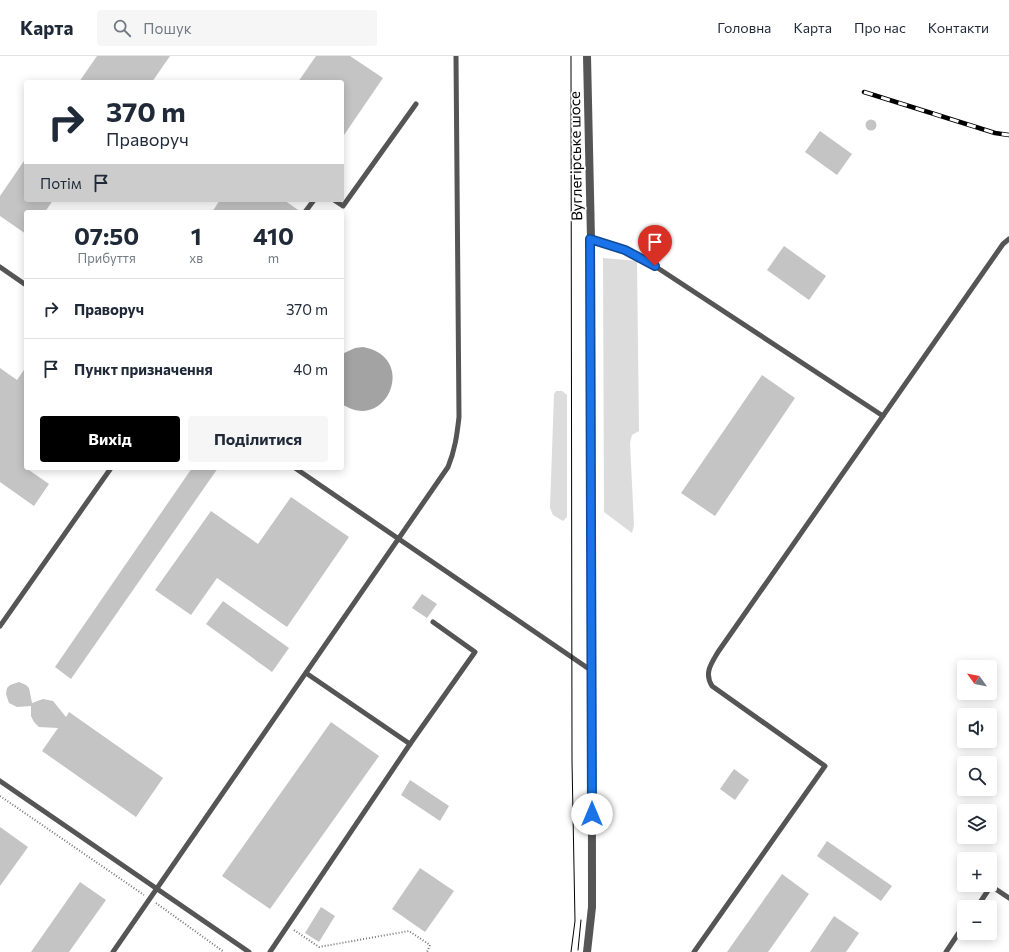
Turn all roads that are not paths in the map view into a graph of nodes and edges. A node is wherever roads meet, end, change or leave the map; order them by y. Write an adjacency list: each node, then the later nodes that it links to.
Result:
1 (456, 56): 12 (lane)
2 (587, 56): 5 (street, Вуглегірське шосе)
3 (416, 104): 4 (lane)
4 (337, 202)
5 (590, 239): 9 (lane); 15 (street, Вуглегірське шосе)
6 (1009, 239): 9 (lane)
7 (0, 268): 8 (lane)
8 (24, 284)
9 (883, 416): 27 (lane)
10 (110, 470): 14 (lane)
11 (298, 470): 12 (lane)
12 (400, 539): 15 (lane); 16 (lane)
13 (433, 622): 17 (lane)
14 (0, 626)
15 (592, 671): 26 (street, Вуглегірське шосе)
16 (306, 673): 17 (lane); 19 (lane)
17 (410, 744): 25 (lane)
18 (0, 781): 19 (lane)
19 (157, 889): 23 (lane); 24 (lane)
20 (1009, 898): 21 (lane)
21 (982, 900)
22 (957, 936): 28 (lane)
23 (113, 952)
24 (249, 952)
25 (270, 952)
26 (587, 952)
27 (694, 952)
28 (946, 952)

